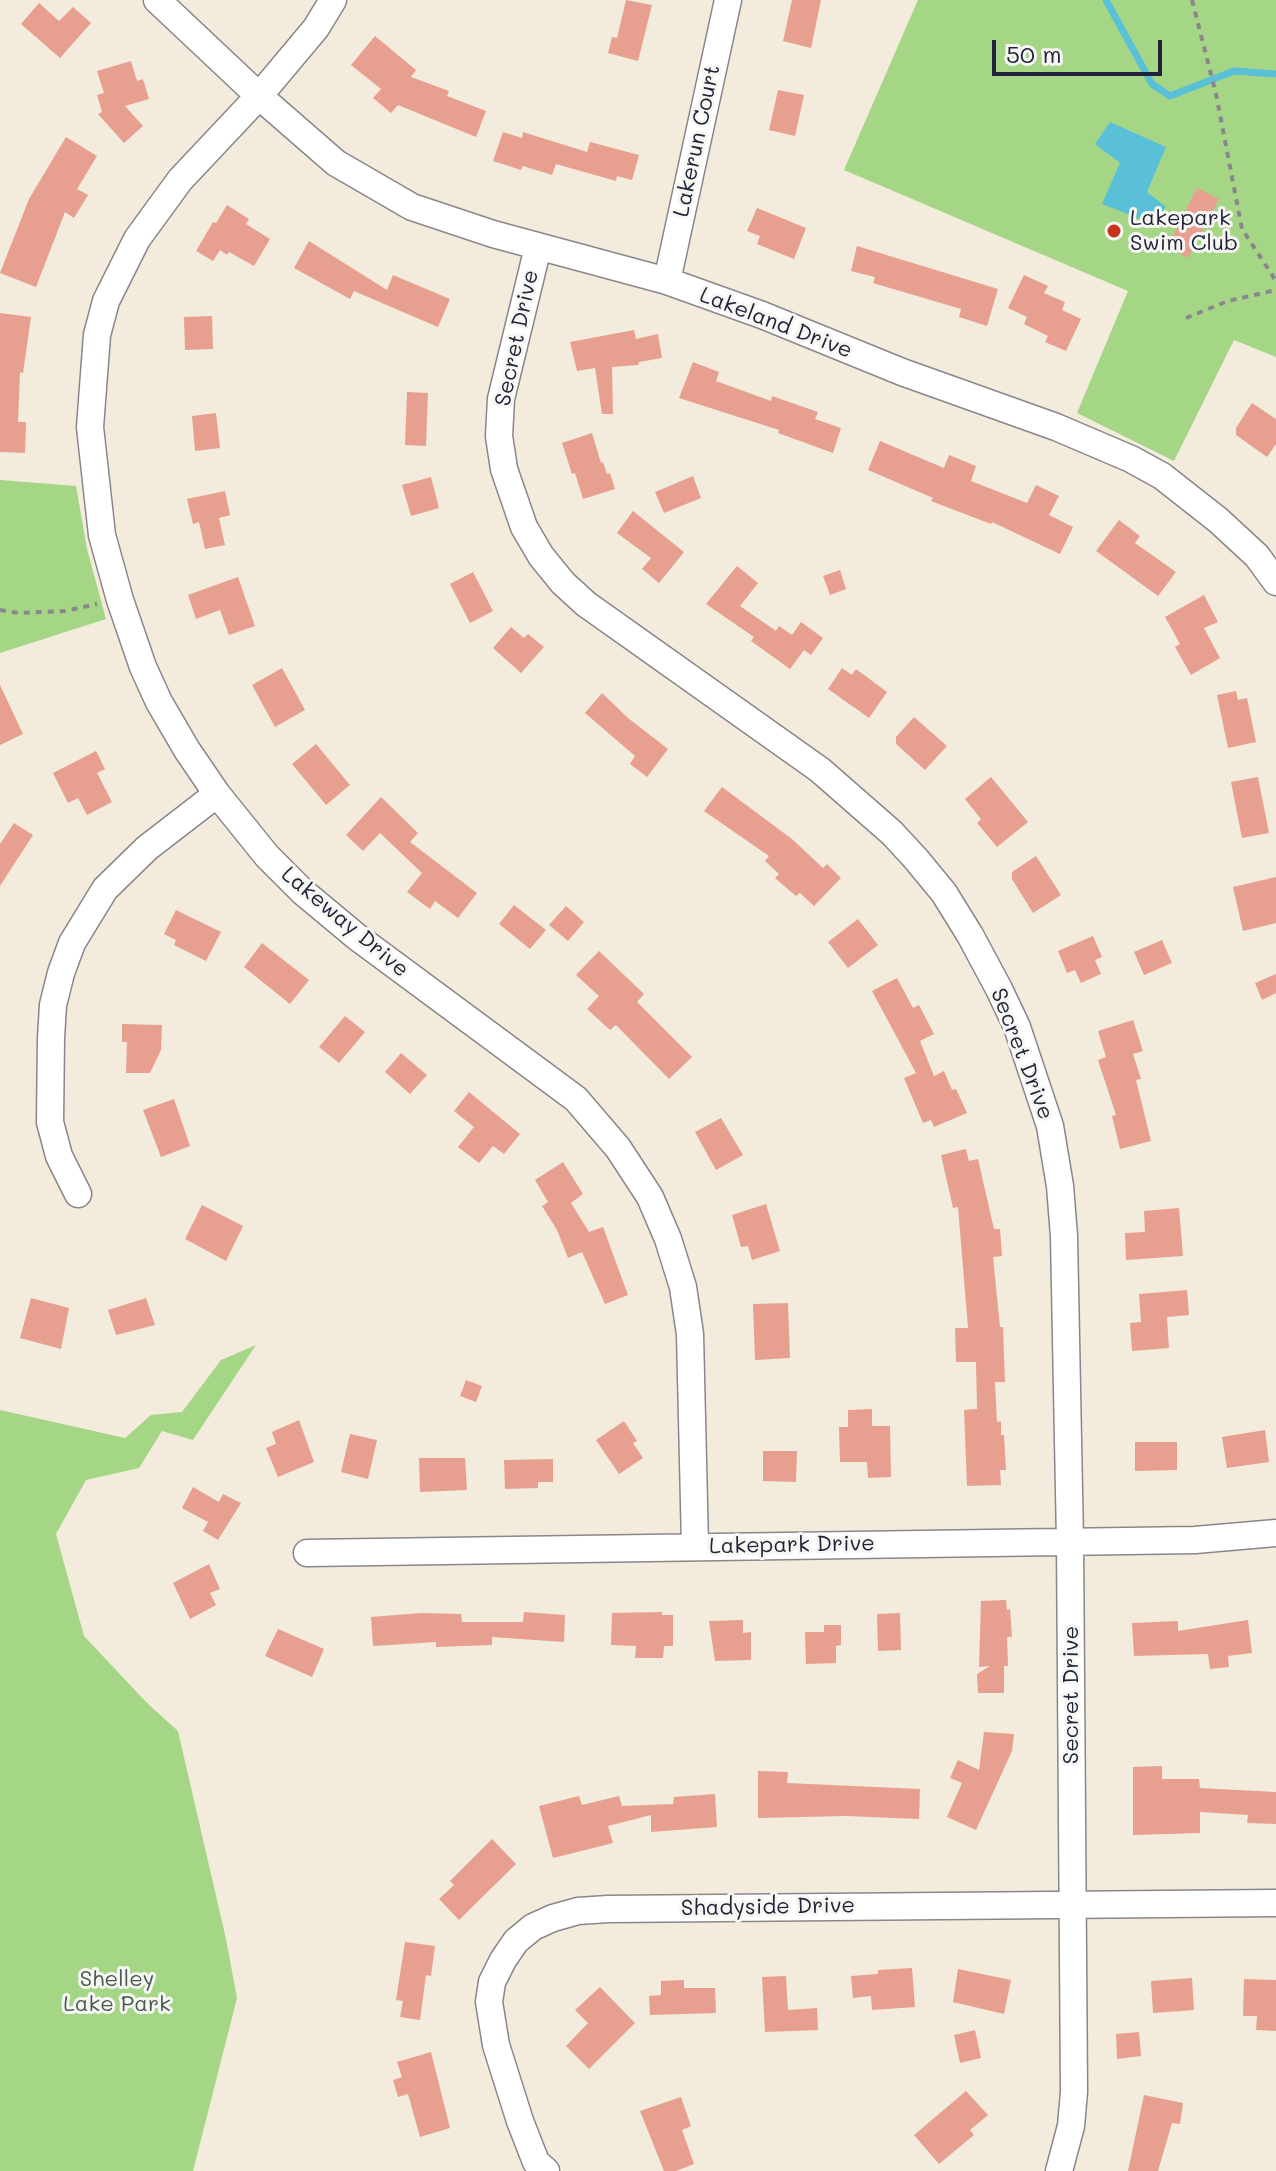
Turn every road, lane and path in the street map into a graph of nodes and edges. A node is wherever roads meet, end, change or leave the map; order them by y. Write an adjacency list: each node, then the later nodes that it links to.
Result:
1 (157, 0): 5 (street, Lakeland Drive)
2 (333, 0): 5 (street, Lakeway Drive)
3 (728, 0): 7 (street, Lakerun Court)
4 (1192, 0): 8 (path)
5 (259, 96): 6 (street, Lakeland Drive); 12 (street, Lakeway Drive)
6 (538, 247): 7 (street, Lakeland Drive); 17 (street, Secret Drive)
7 (667, 281): 11 (street, Lakeland Drive)
8 (1276, 281)
9 (1276, 290): 10 (path)
10 (1186, 318)
11 (1276, 582)
12 (120, 600): 13 (path); 14 (street, Lakeway Drive)
13 (0, 610)
14 (217, 794): 15 (street); 18 (street, Lakeway Drive)
15 (78, 1194)
16 (1276, 1533): 17 (street, Lakepark Drive)
17 (1070, 1542): 18 (street, Lakepark Drive); 20 (street, Secret Drive)
18 (695, 1546): 19 (street, Lakepark Drive)
19 (307, 1553)
20 (1072, 1903): 21 (street, Shadyside Drive); 22 (street, Shadyside Drive); 23 (street, Secret Drive)
21 (1276, 1903)
22 (546, 2171)
23 (1059, 2171)

